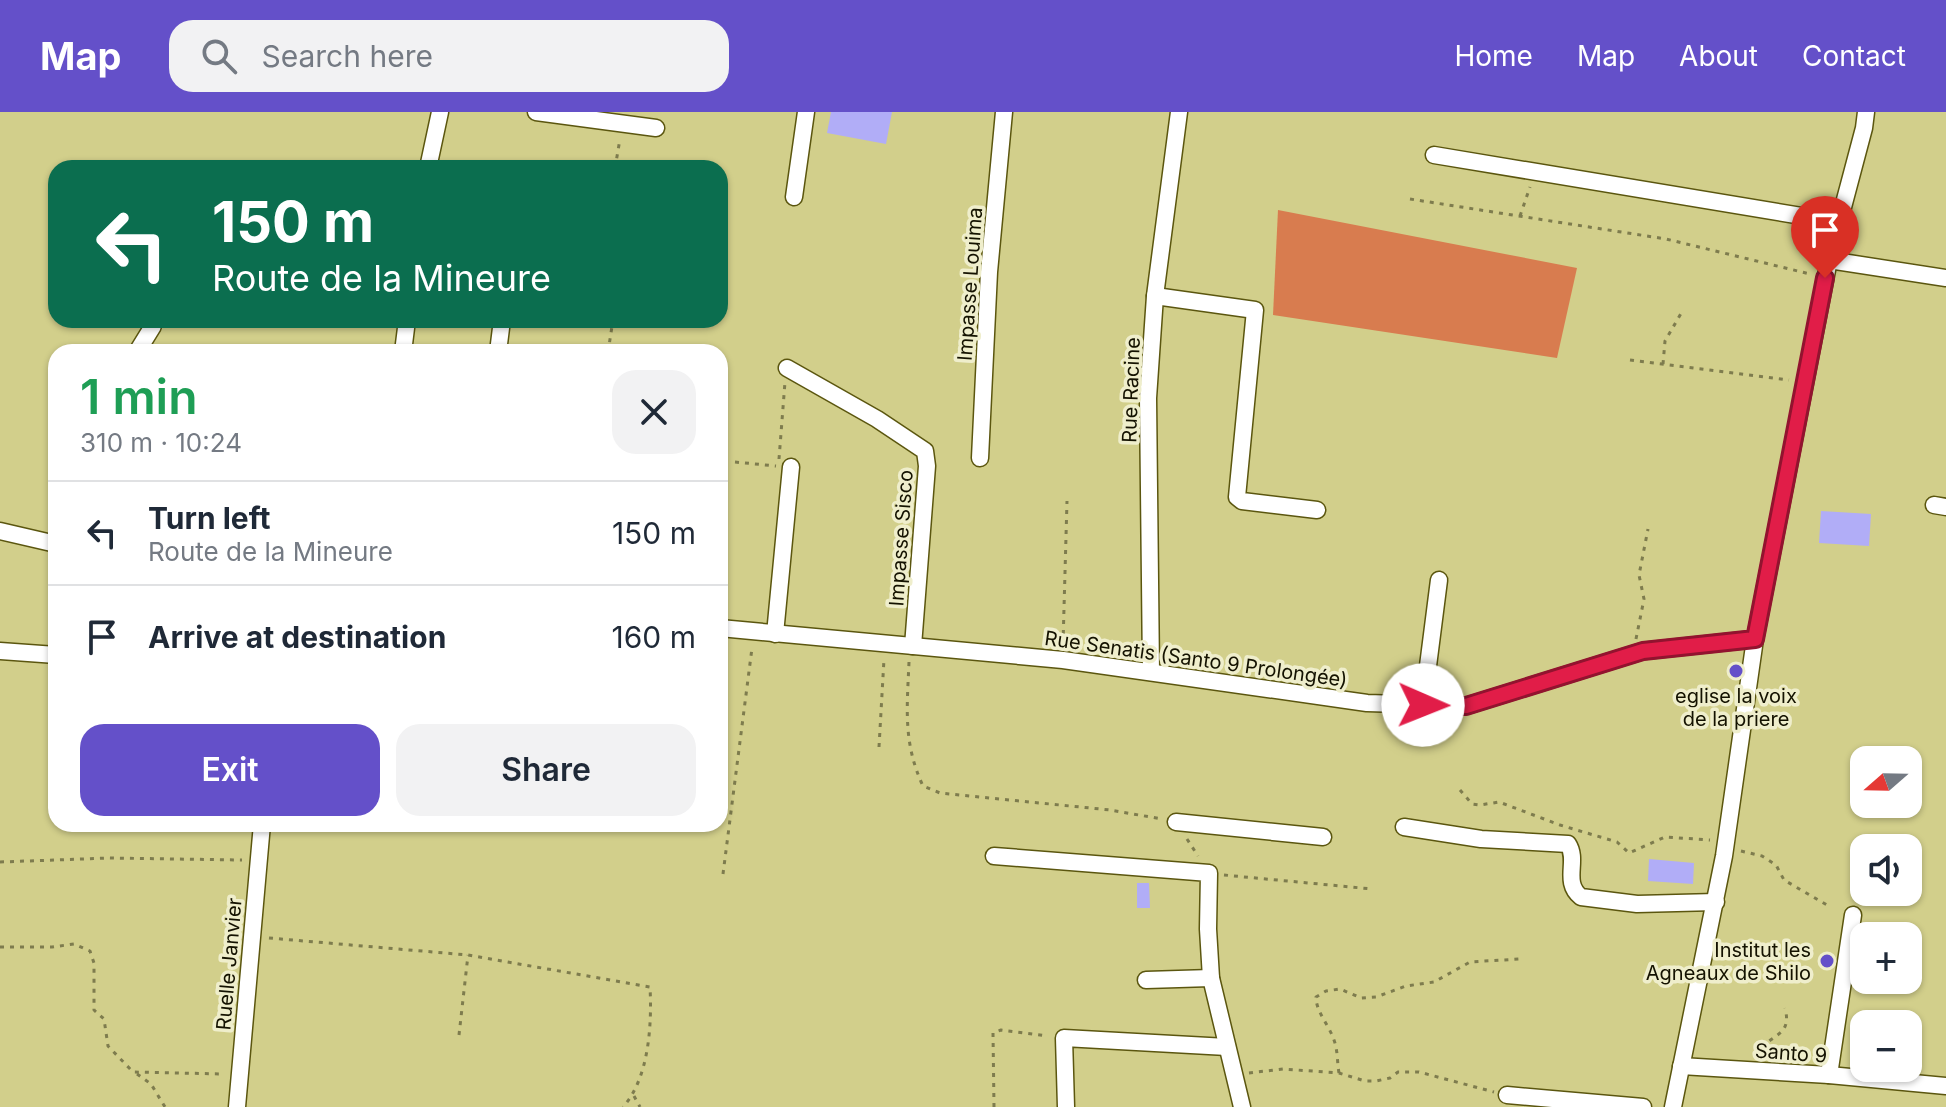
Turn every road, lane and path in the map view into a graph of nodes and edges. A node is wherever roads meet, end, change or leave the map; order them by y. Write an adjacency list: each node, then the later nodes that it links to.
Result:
1 (440, 112): 10 (street)
2 (536, 112): 7 (street)
3 (806, 112): 13 (street)
4 (1004, 112): 26 (street, Impasse Louima)
5 (1179, 112): 20 (street, Rue Racine)
6 (1866, 112): 16 (street)
7 (623, 123): 8 (street); 11 (path)
8 (656, 128)
9 (1434, 155): 12 (street)
10 (430, 160)
11 (616, 160)
12 (1535, 172): 15 (path); 16 (street)
13 (794, 197)
14 (1410, 199): 15 (path)
15 (1520, 216): 18 (path)
16 (1838, 222): 17 (street)
17 (1829, 260): 18 (street); 19 (street)
18 (1825, 278): 25 (street)
19 (1946, 278)
20 (1155, 296): 30 (street); 45 (street, Rue Racine)
21 (1683, 310): 23 (path)
22 (1630, 360): 23 (path)
23 (1663, 364): 25 (path)
24 (787, 368): 27 (path); 40 (street, Impasse Sisco)
25 (1805, 382): 38 (street)
26 (980, 458)
27 (735, 462)
28 (791, 467): 37 (street)
29 (1067, 501): 44 (path)
30 (1317, 510)
31 (1648, 529): 43 (path)
32 (0, 531): 33 (street)
33 (48, 542)
34 (1439, 580): 46 (street)
35 (728, 629): 36 (street, Rue Senatis (Santo 9 Prolongée))
36 (754, 632): 37 (street, Rue Senatis (Santo 9 Prolongée)); 58 (path)
37 (775, 634): 39 (street, Rue Senatis (Santo 9 Prolongée))
38 (1755, 639): 43 (street, Rue Senatis (Santo 9 Prolongée)); 53 (street)
39 (885, 643): 40 (street, Rue Senatis (Santo 9 Prolongée)); 47 (path)
40 (911, 646): 44 (street, Rue Senatis (Santo 9 Prolongée)); 49 (path)
41 (0, 651): 42 (street)
42 (48, 654)
43 (1633, 654): 46 (street, Rue Senatis (Santo 9 Prolongée))
44 (1063, 660): 45 (street, Rue Senatis (Santo 9 Prolongée))
45 (1151, 672): 46 (street, Rue Senatis (Santo 9 Prolongée))
46 (1423, 705)
47 (879, 747)
48 (1460, 790): 53 (path)
49 (1176, 822): 52 (street); 57 (path)
50 (1404, 827): 60 (street)
51 (261, 832): 55 (street, Ruelle Janvier)
52 (1323, 837)
53 (1726, 844): 60 (street); 61 (path)
54 (994, 856): 57 (street)
55 (258, 860): 56 (path); 63 (street, Ruelle Janvier)
56 (0, 862)
57 (1209, 873): 59 (path); 67 (street)
58 (723, 874)
59 (1372, 889)
60 (1716, 902): 73 (street)
61 (1827, 905)
62 (1853, 915): 79 (street)
63 (253, 936): 65 (path); 78 (street, Ruelle Janvier)
64 (0, 947): 75 (path)
65 (468, 955): 70 (path); 81 (path)
66 (1519, 959): 77 (path)
67 (1211, 978): 68 (street); 72 (street)
68 (1146, 980)
69 (1785, 1008): 74 (path)
70 (459, 1035)
71 (1064, 1038): 72 (street); 87 (path); 88 (street)
72 (1227, 1047): 76 (street)
73 (1681, 1066): 74 (street, Santo 9); 91 (street)
74 (1762, 1071): 79 (street, Santo 9)
75 (135, 1073): 78 (path); 83 (path)
76 (1233, 1073): 77 (path); 89 (street)
77 (1339, 1073): 82 (path)
78 (239, 1074): 84 (street, Ruelle Janvier)
79 (1829, 1075): 80 (street, Santo 9)
80 (1946, 1086)
81 (634, 1095): 85 (path); 86 (path)
82 (1507, 1095): 90 (street)
83 (165, 1107)
84 (237, 1107)
85 (623, 1107)
86 (640, 1107)
87 (994, 1107)
88 (1066, 1107)
89 (1242, 1107)
90 (1643, 1107)
91 (1673, 1107)

